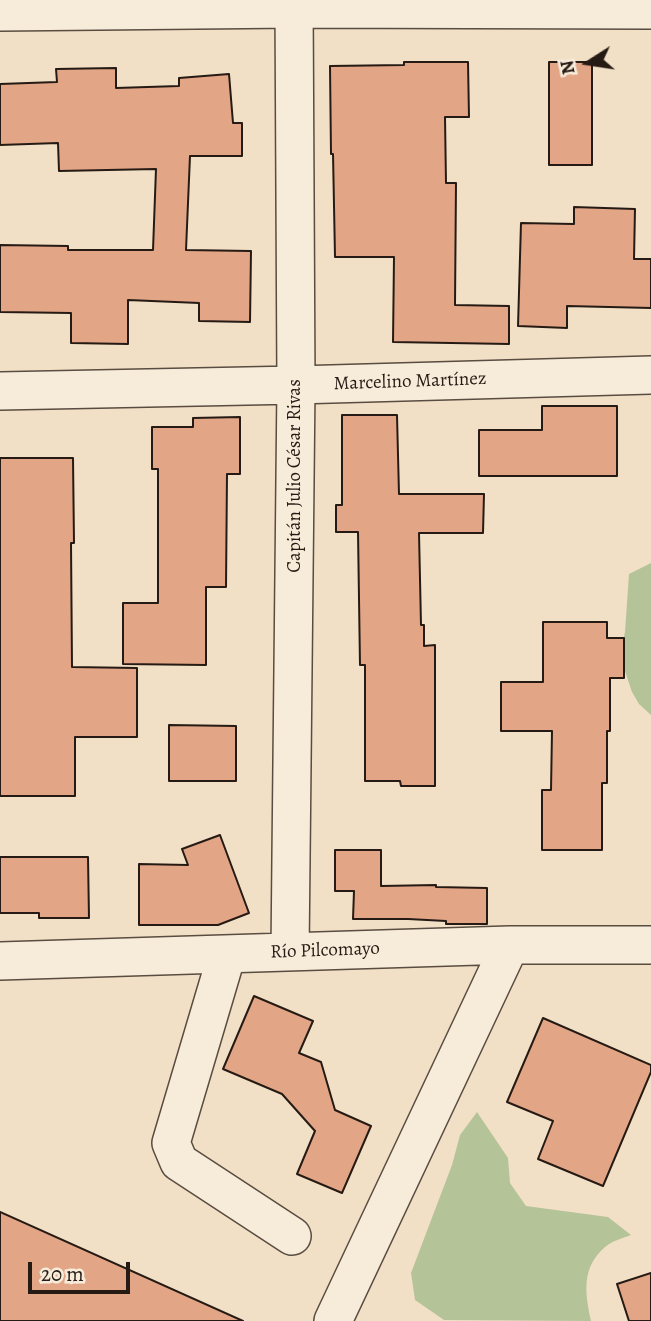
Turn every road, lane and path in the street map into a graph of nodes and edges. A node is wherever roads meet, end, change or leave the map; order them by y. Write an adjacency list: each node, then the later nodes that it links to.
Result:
1 (294, 4): 2 (street); 3 (street); 5 (street, Capitán Julio César Rivas)
2 (651, 10)
3 (0, 12)
4 (651, 375): 5 (street, Marcelino Martínez)
5 (296, 385): 6 (street, Marcelino Martínez); 9 (street, Capitán Julio César Rivas)
6 (0, 391)
7 (510, 945): 8 (street, Río Pilcomayo); 9 (street, Río Pilcomayo); 13 (street)
8 (651, 945)
9 (290, 952): 10 (street, Río Pilcomayo)
10 (227, 954): 11 (street, Río Pilcomayo); 12 (street)
11 (0, 961)
12 (292, 1236)
13 (333, 1321)

